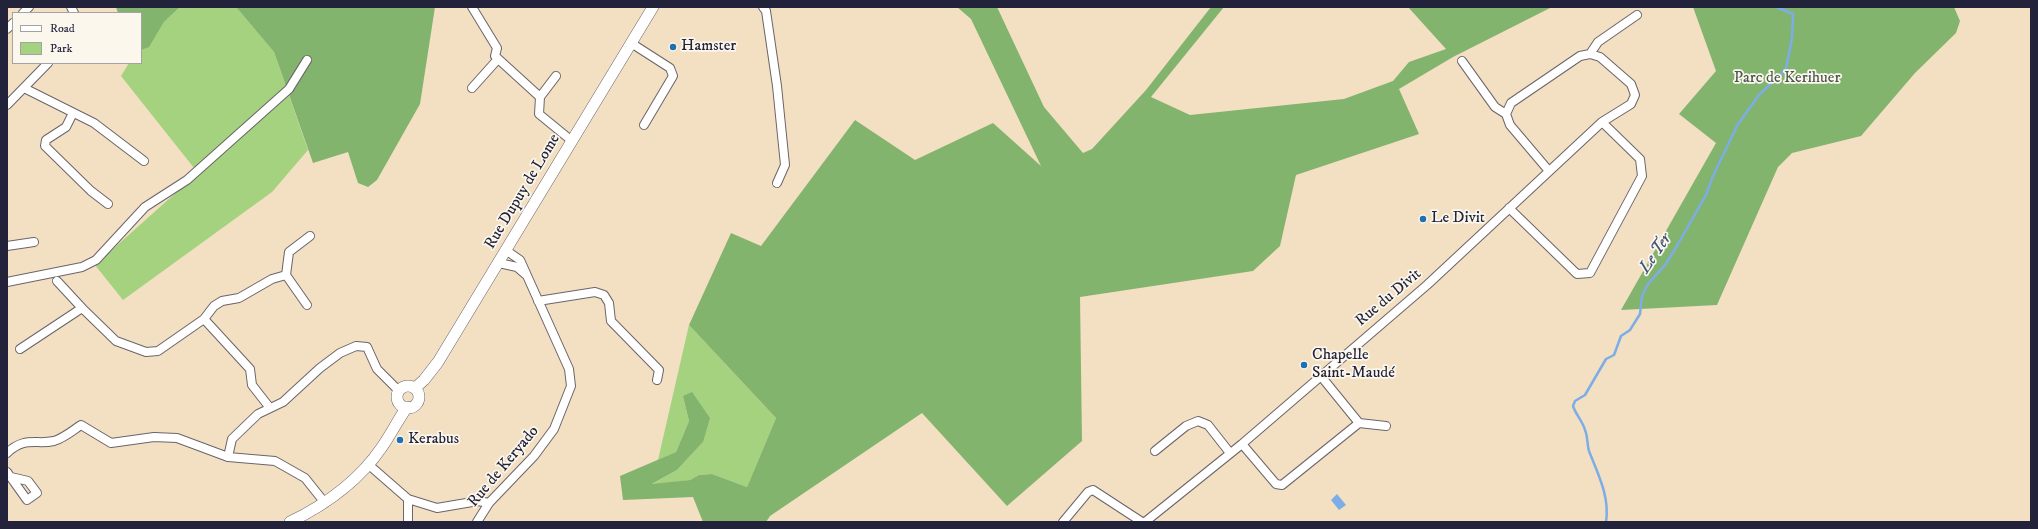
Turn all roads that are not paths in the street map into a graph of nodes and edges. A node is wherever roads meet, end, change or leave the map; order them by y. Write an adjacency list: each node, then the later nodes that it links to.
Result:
1 (472, 7): 7 (street)
2 (653, 7): 5 (street, Rue Dupuy de Lome)
3 (763, 7): 23 (street)
4 (1637, 15): 6 (street)
5 (631, 43): 19 (street); 20 (street, Rue Dupuy de Lome)
6 (1590, 54): 17 (street); 18 (street, Rue du Divit)
7 (498, 59): 13 (street); 14 (street)
8 (307, 60): 34 (street)
9 (1462, 61): 17 (street)
10 (47, 64): 12 (street)
11 (556, 76): 14 (street)
12 (24, 88): 15 (street); 16 (street)
13 (472, 88)
14 (540, 96): 20 (street)
15 (7, 106)
16 (73, 114): 21 (street); 24 (street)
17 (1506, 114): 22 (street)
18 (1602, 122): 22 (street, Rue du Divit); 25 (street)
19 (644, 125)
20 (572, 141): 29 (street, Rue Dupuy de Lome)
21 (144, 161)
22 (1549, 171): 25 (street, Rue du Divit)
23 (777, 183)
24 (108, 204)
25 (1509, 208): 40 (street, Rue du Divit)
26 (310, 236): 31 (street)
27 (34, 242): 28 (street)
28 (7, 246)
29 (507, 251): 30 (street, Rue Dupuy de Lome); 32 (street, Rue de Keryado)
30 (499, 263): 32 (street); 42 (street, Rue Dupuy de Lome)
31 (286, 275): 36 (street); 38 (street)
32 (526, 275): 35 (street, Rue de Keryado)
33 (57, 281): 37 (street)
34 (7, 282)
35 (538, 301): 41 (street); 56 (street, Rue de Keryado)
36 (307, 305)
37 (82, 308): 38 (street); 39 (street)
38 (204, 319): 45 (street)
39 (20, 349)
40 (1320, 375): 46 (street); 48 (street, Rue du Divit)
41 (657, 380)
42 (415, 388): 43 (street); 44 (street)
43 (399, 392): 44 (street); 45 (street)
44 (407, 407): 53 (street)
45 (270, 408): 52 (street)
46 (1359, 422): 47 (street); 48 (street)
47 (1386, 426)
48 (1242, 444): 51 (street, Rue du Divit)
49 (1155, 452): 51 (street)
50 (7, 453): 52 (street)
51 (1230, 453): 62 (street, Rue du Divit)
52 (228, 457): 55 (street)
53 (369, 465): 54 (street); 55 (street)
54 (408, 499): 56 (street); 58 (street)
55 (325, 503): 57 (street)
56 (489, 503): 59 (street, Rue de Keryado)
57 (290, 522)
58 (408, 522)
59 (477, 522)
60 (1063, 522): 61 (street)
61 (1142, 522)
62 (1145, 522)

